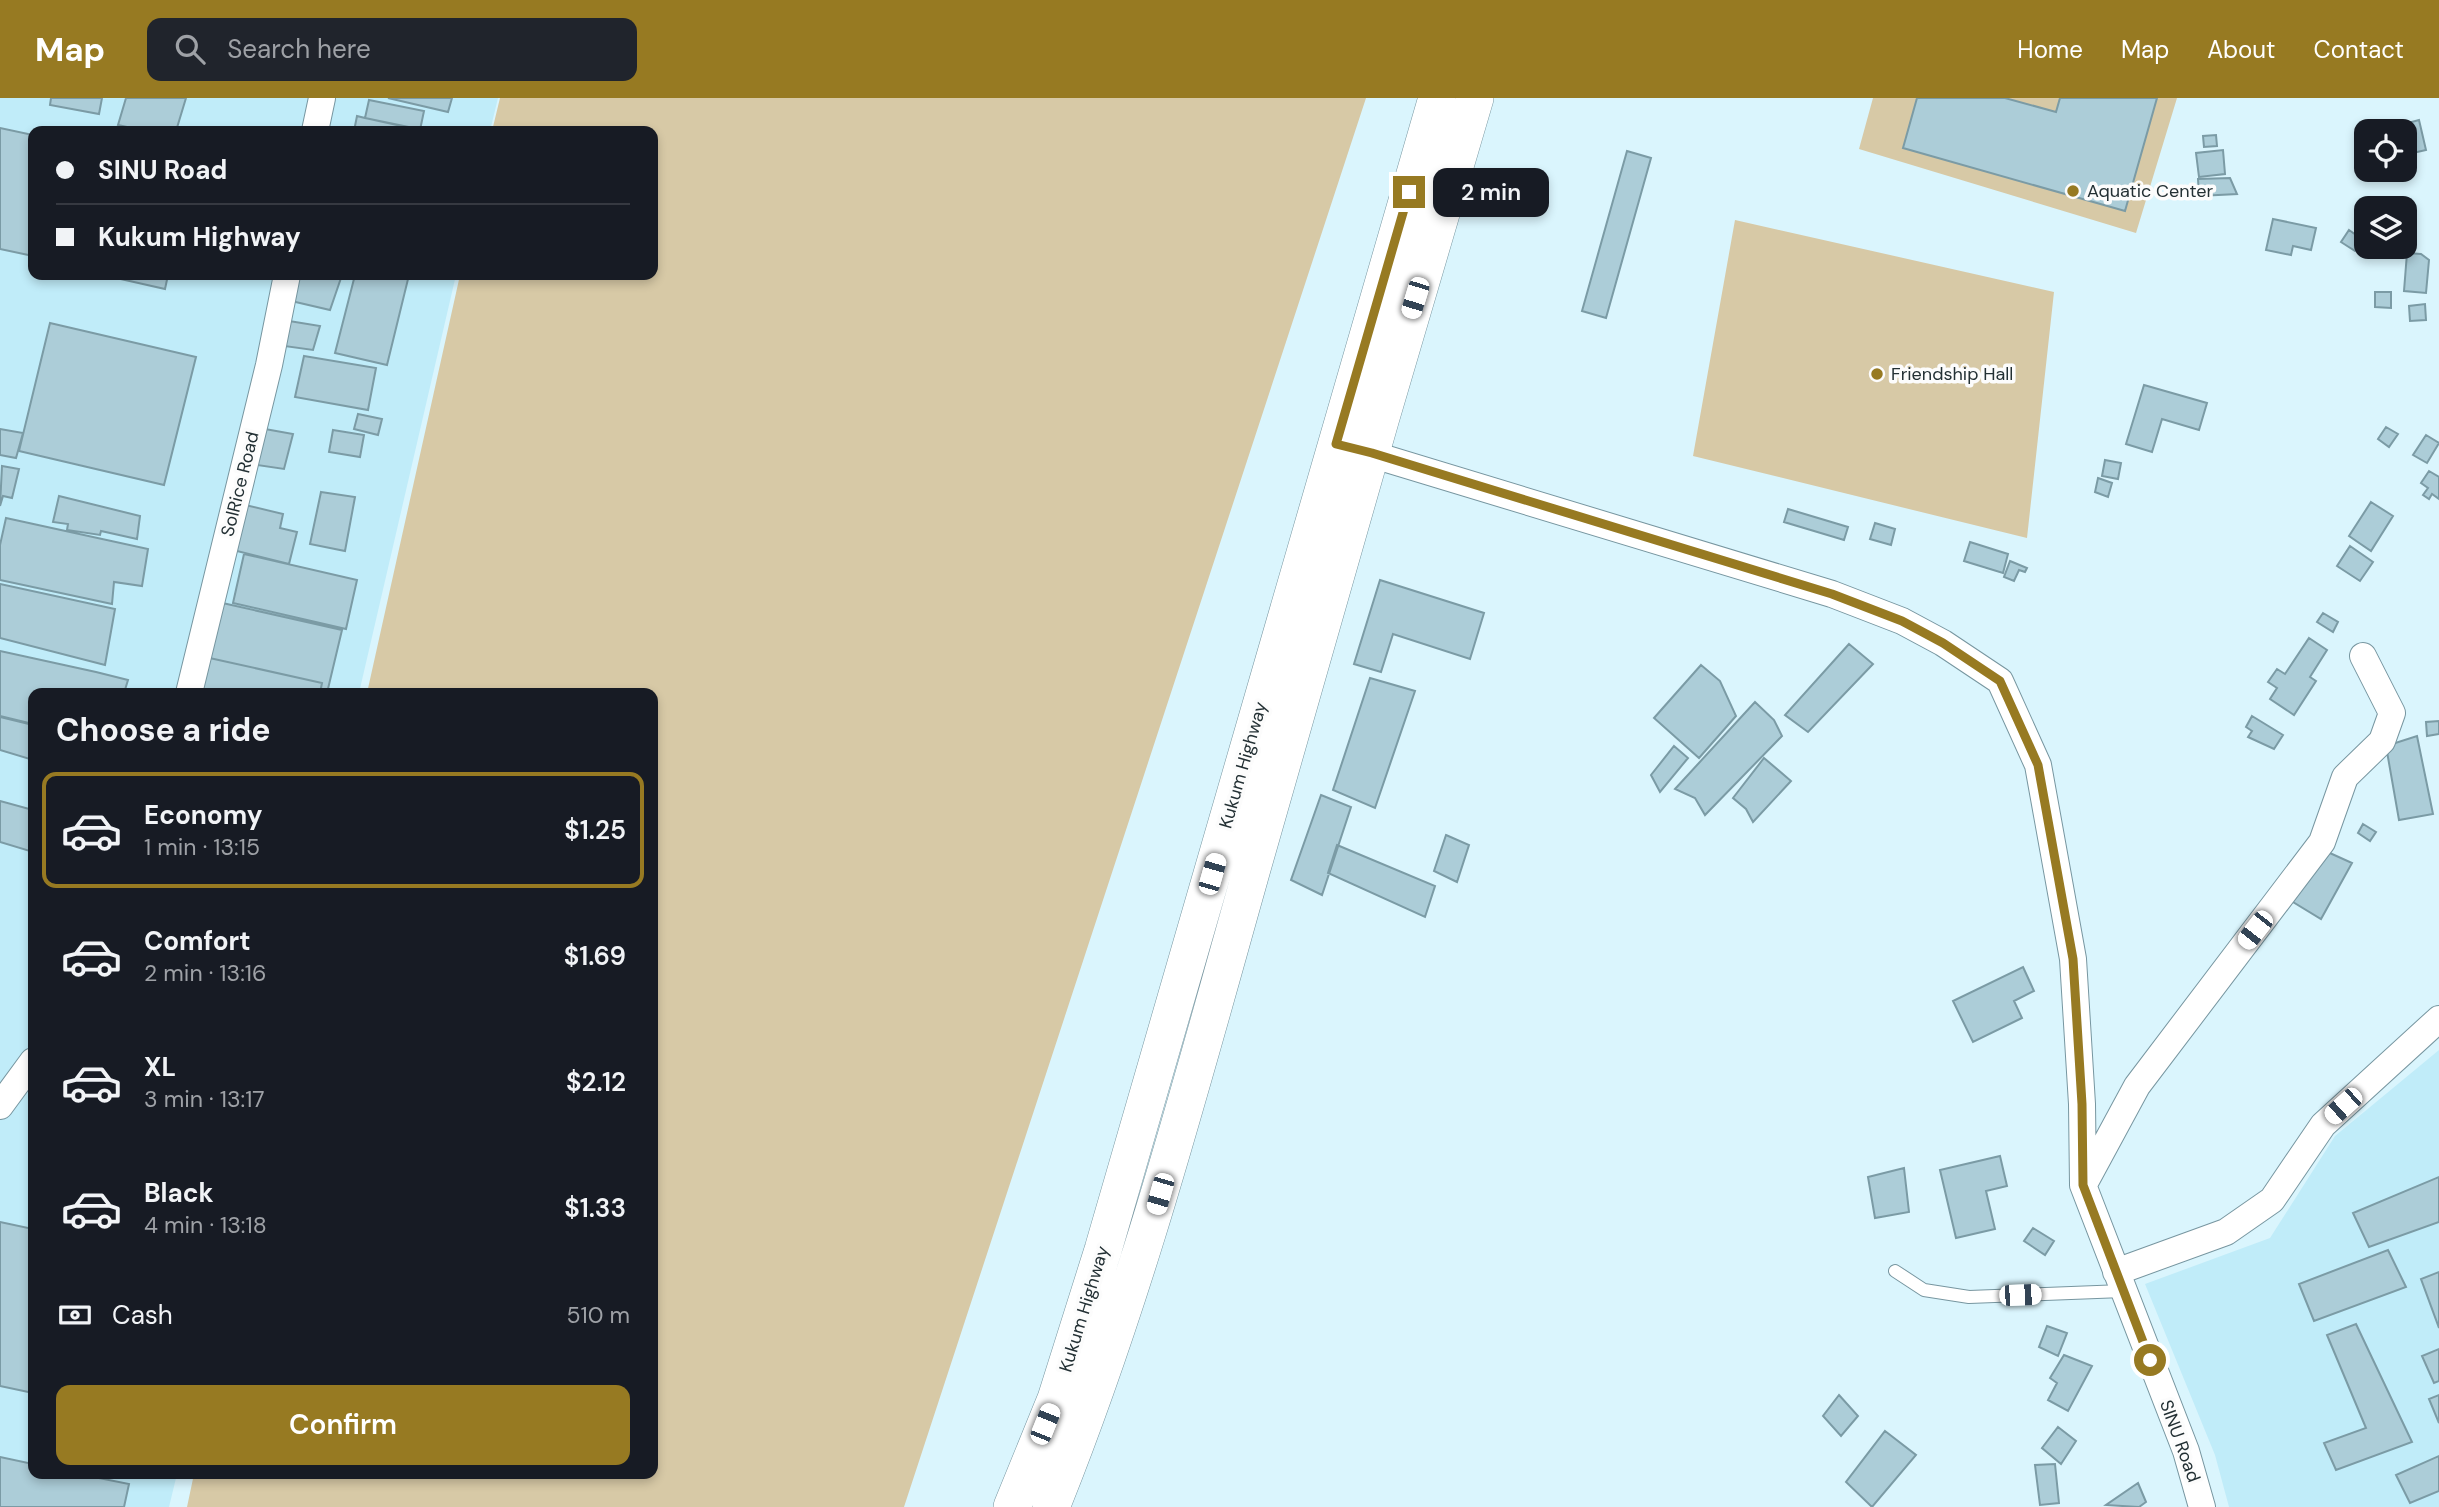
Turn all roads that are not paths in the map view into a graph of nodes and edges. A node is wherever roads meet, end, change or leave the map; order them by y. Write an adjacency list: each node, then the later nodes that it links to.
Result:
1 (322, 98): 4 (street)
2 (1437, 98): 6 (main road, Kukum Highway)
3 (1475, 98): 7 (main road, Kukum Highway)
4 (316, 126)
5 (286, 280): 9 (street, SolRice Road)
6 (1336, 444): 7 (street, SINU Road); 16 (main road, Kukum Highway)
7 (1372, 453): 13 (street, SINU Road); 17 (main road, Kukum Highway)
8 (2363, 656): 13 (street)
9 (190, 688)
10 (2439, 1019): 15 (street)
11 (28, 1068): 12 (street)
12 (0, 1106)
13 (2083, 1185): 15 (street, SINU Road)
14 (1895, 1271): 15 (lane)
15 (2119, 1281): 18 (street, SINU Road)
16 (1012, 1507)
17 (1051, 1507)
18 (2202, 1507)

